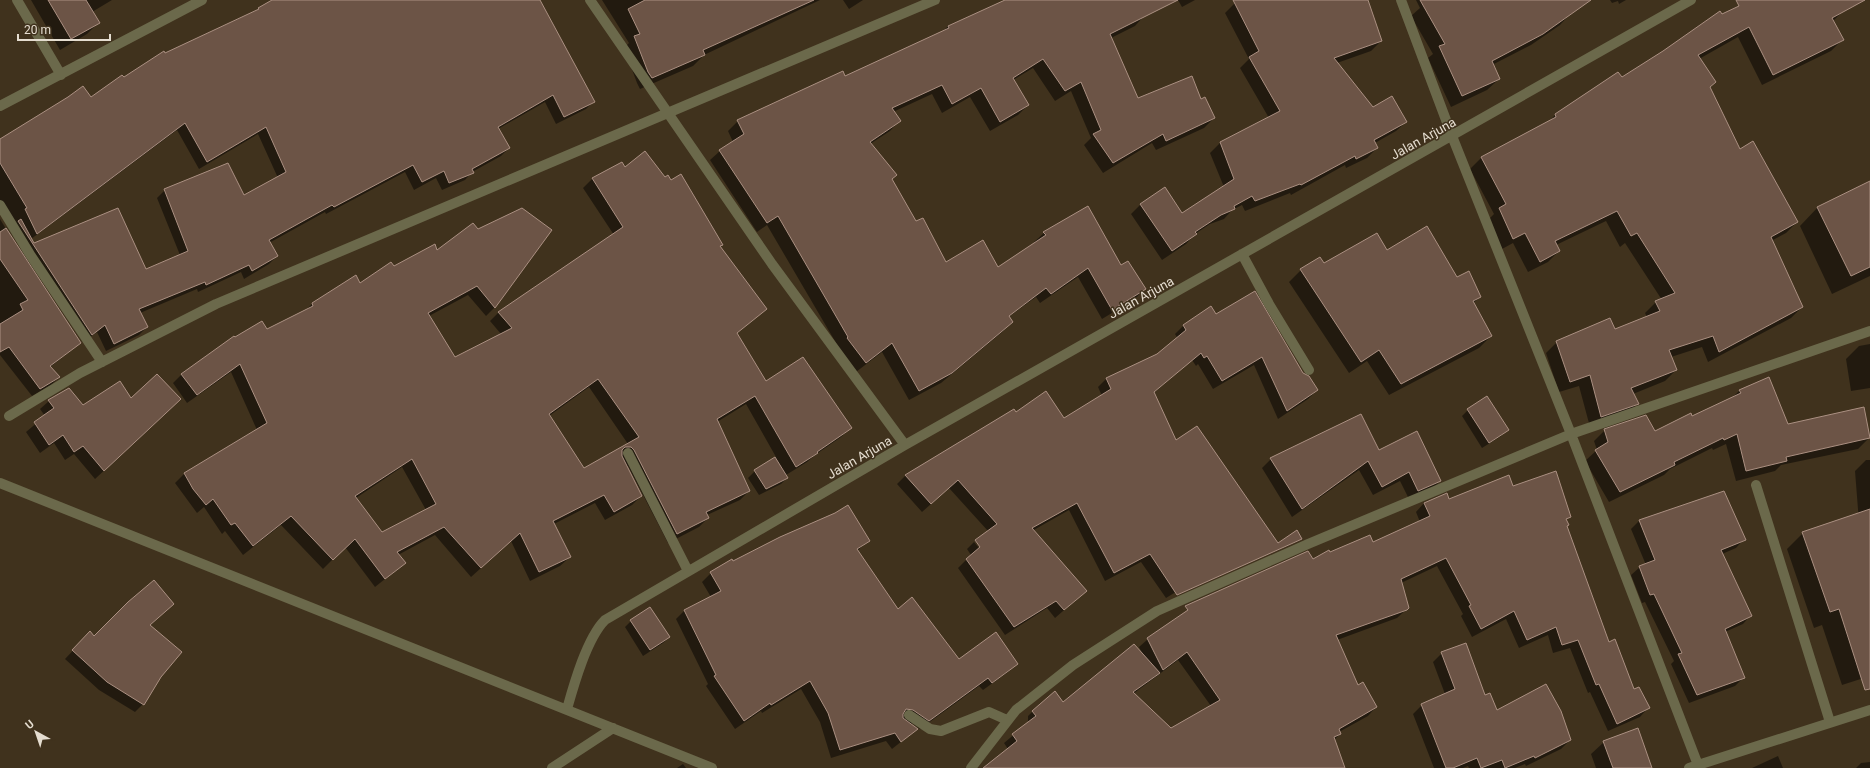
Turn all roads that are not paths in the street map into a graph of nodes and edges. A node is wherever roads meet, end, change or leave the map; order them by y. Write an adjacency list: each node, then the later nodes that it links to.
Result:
1 (17, 0): 7 (street)
2 (202, 0): 7 (street)
3 (590, 0): 9 (street)
4 (935, 0): 9 (street)
5 (1401, 0): 10 (street)
6 (1691, 0): 10 (street, Jalan Arjuna)
7 (61, 75): 8 (street)
8 (0, 106)
9 (666, 113): 14 (street); 18 (street)
10 (1452, 136): 12 (street, Jalan Arjuna); 17 (street)
11 (0, 205): 14 (street)
12 (1242, 254): 15 (street); 18 (street, Jalan Arjuna)
13 (1870, 331): 17 (street)
14 (102, 362): 16 (street)
15 (1309, 370)
16 (9, 416)
17 (1571, 434): 26 (street); 29 (street)
18 (905, 445): 22 (street, Jalan Arjuna)
19 (628, 453): 22 (street)
20 (0, 483): 23 (street)
21 (1756, 486): 27 (street)
22 (688, 571): 23 (street, Jalan Arjuna)
23 (568, 706): 28 (street)
24 (1870, 710): 27 (street)
25 (909, 715): 26 (street)
26 (1007, 720): 32 (street)
27 (1830, 722): 29 (street)
28 (613, 728): 30 (street); 31 (street)
29 (1693, 766)
30 (552, 768)
31 (712, 768)
32 (971, 768)

